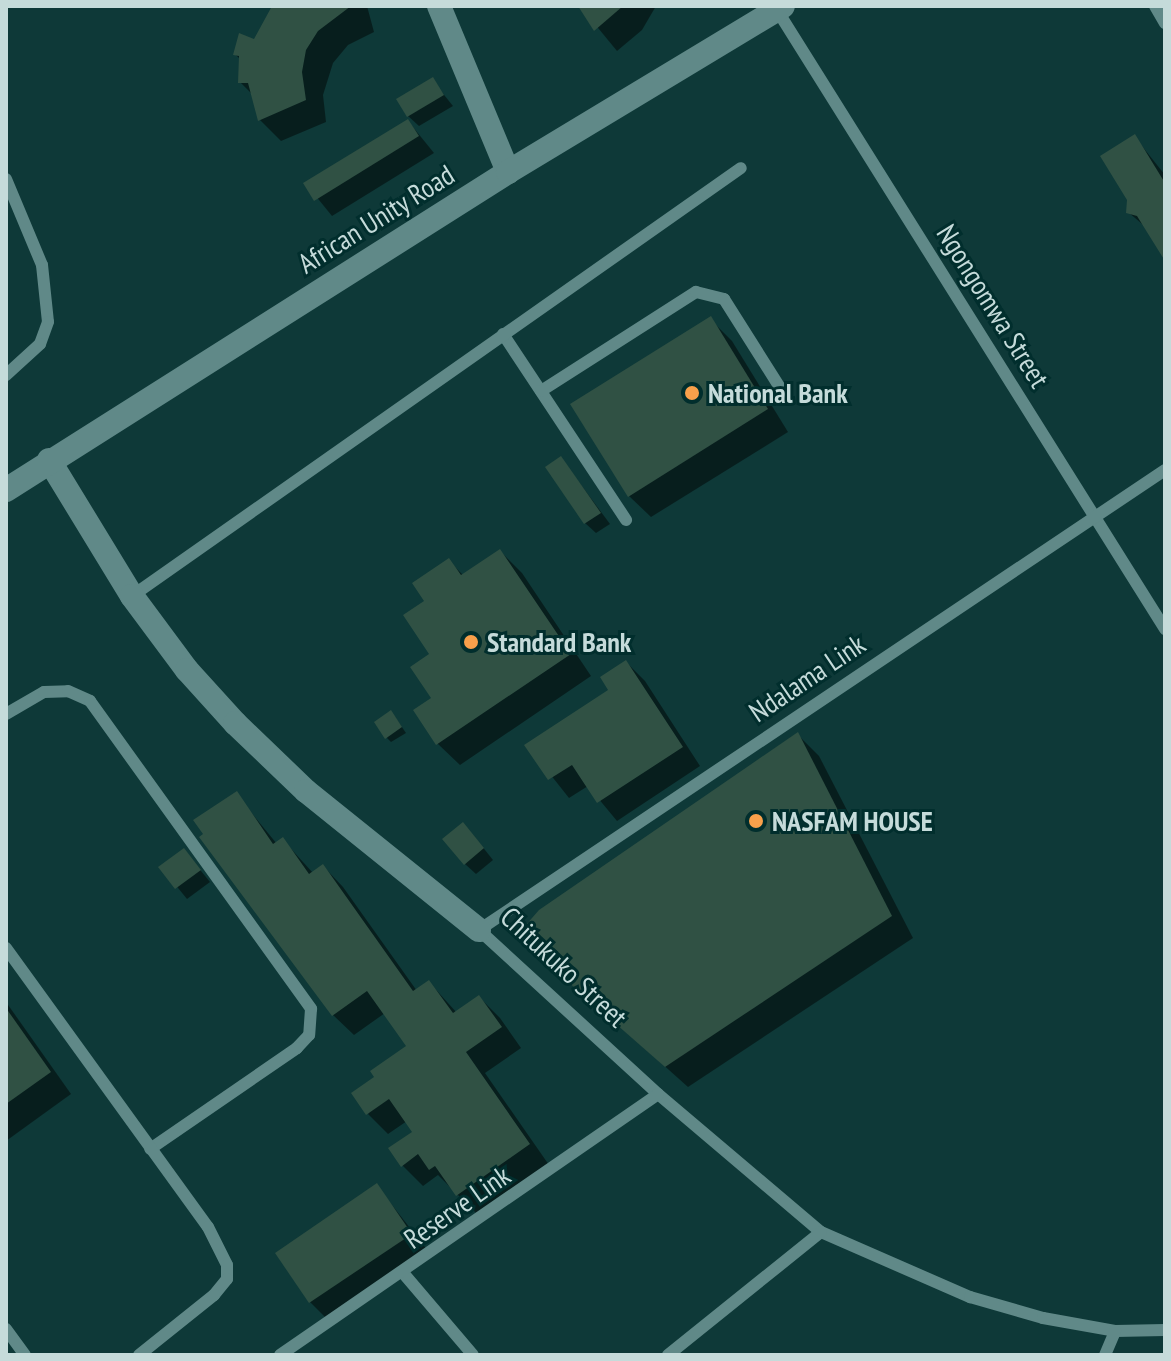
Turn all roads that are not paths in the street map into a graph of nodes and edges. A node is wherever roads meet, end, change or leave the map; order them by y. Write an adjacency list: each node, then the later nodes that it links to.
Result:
1 (439, 6): 6 (street)
2 (1155, 6): 4 (lane)
3 (778, 7): 6 (street, African Unity Road); 15 (lane, Ngongomwa Street)
4 (1165, 23)
5 (741, 168): 8 (lane)
6 (508, 172): 12 (street, African Unity Road)
7 (6, 179): 9 (lane)
8 (503, 334): 10 (lane); 17 (lane)
9 (6, 375)
10 (541, 391): 11 (lane); 16 (lane)
11 (784, 394)
12 (49, 460): 14 (street, African Unity Road); 17 (street, Chitukuko Street)
13 (1165, 470): 15 (lane, Ndalama Link)
14 (6, 490)
15 (1095, 514): 18 (lane, Ngongomwa Street); 20 (lane, Ndalama Link)
16 (626, 520)
17 (132, 596): 20 (street, Chitukuko Street)
18 (1165, 629)
19 (6, 714): 23 (lane)
20 (479, 930): 22 (lane, Chitukuko Street)
21 (6, 948): 23 (lane)
22 (658, 1094): 24 (lane, Chitukuko Street); 25 (lane, Reserve Link)
23 (150, 1149): 30 (lane)
24 (821, 1232): 28 (lane, Chitukuko Street); 33 (lane)
25 (404, 1274): 31 (lane, Reserve Link); 32 (lane)
26 (6, 1329): 29 (lane)
27 (1165, 1330): 28 (lane, Chitukuko Street)
28 (1115, 1331): 34 (lane)
29 (25, 1355)
30 (139, 1355)
31 (280, 1355)
32 (473, 1355)
33 (668, 1355)
34 (1105, 1355)

